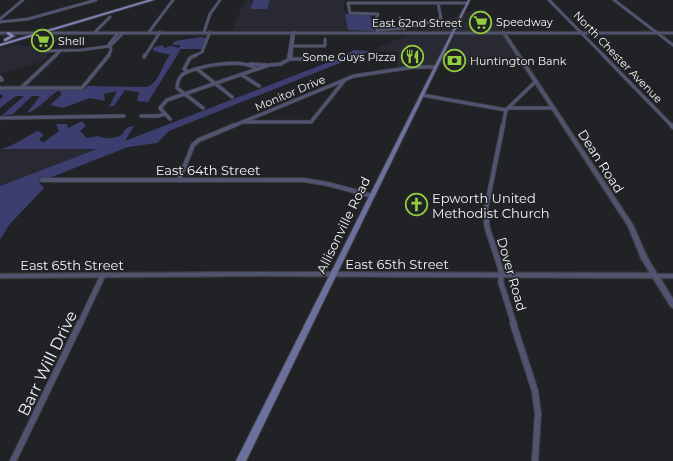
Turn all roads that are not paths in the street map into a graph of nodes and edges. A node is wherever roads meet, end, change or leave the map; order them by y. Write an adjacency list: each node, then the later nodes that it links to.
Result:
1 (23, 0): 15 (street)
2 (96, 0): 15 (street)
3 (142, 0): 29 (main road)
4 (152, 0): 16 (main road)
5 (173, 0): 19 (street)
6 (220, 0): 21 (street)
7 (549, 0): 26 (street, North Chester Avenue)
8 (614, 0): 35 (street)
9 (468, 2): 11 (street); 24 (main road, Allisonville Road)
10 (370, 3): 11 (street); 12 (street); 12 (street)
11 (438, 3): 17 (street)
12 (372, 12): 18 (street)
13 (110, 17): 32 (street)
14 (400, 18): 17 (street)
15 (0, 21)
16 (57, 28): 30 (main road); 31 (main road)
17 (404, 29): 18 (street)
18 (377, 31): 23 (street, East 62nd Street); 24 (street, East 62nd Street)
19 (149, 32): 20 (street, East 62nd Street); 34 (street, East 62nd Street)
20 (160, 32): 21 (street, East 62nd Street); 45 (street)
21 (204, 32): 22 (street, East 62nd Street)
22 (210, 32): 23 (street, East 62nd Street); 53 (street)
23 (294, 32): 42 (street)
24 (454, 32): 25 (street, East 62nd Street); 50 (main road, Allisonville Road)
25 (503, 32): 26 (street, East 62nd Street); 56 (street, Dean Road)
26 (582, 32): 35 (street, East 62nd Street); 73 (street, North Chester Avenue)
27 (0, 33): 28 (street, East 62nd Street)
28 (8, 33): 29 (street, East 62nd Street); 38 (main road)
29 (28, 33): 30 (street, East 62nd Street); 38 (main road)
30 (39, 33): 31 (street, East 62nd Street); 39 (main road)
31 (60, 33): 32 (street, East 62nd Street)
32 (94, 33): 33 (street, East 62nd Street)
33 (118, 33): 34 (street, East 62nd Street); 41 (street)
34 (123, 33): 41 (street)
35 (658, 33): 36 (street, East 62nd Street); 40 (street)
36 (673, 33)
37 (325, 39): 42 (street)
38 (2, 41)
39 (0, 45)
40 (673, 45)
41 (110, 46): 44 (street); 60 (street)
42 (292, 46): 46 (street)
43 (44, 51): 44 (street)
44 (60, 51): 60 (street)
45 (144, 57)
46 (289, 59): 47 (street); 49 (street)
47 (331, 59)
48 (250, 64): 49 (street); 51 (street); 52 (street)
49 (269, 65): 52 (street)
50 (436, 67): 55 (street, Monitor Drive); 62 (main road, Allisonville Road)
51 (197, 68): 53 (street); 57 (street)
52 (257, 70): 54 (street)
53 (187, 71): 61 (street)
54 (242, 75): 57 (street); 58 (street)
55 (345, 80): 72 (street, Monitor Drive); 72 (street)
56 (536, 81): 65 (street, Dean Road); 66 (street)
57 (216, 84): 61 (street); 63 (street)
58 (259, 86)
59 (0, 88): 60 (street)
60 (21, 88)
61 (186, 94): 64 (street); 67 (street)
62 (422, 94): 66 (street); 76 (main road, Allisonville Road)
63 (232, 96)
64 (203, 108)
65 (554, 108): 66 (street); 81 (street, Dean Road)
66 (508, 109): 80 (street, Dover Road)
67 (165, 114): 69 (street); 71 (street)
68 (124, 116): 70 (street)
69 (141, 116)
70 (0, 118)
71 (170, 119)
72 (243, 122): 75 (street, Monitor Drive)
73 (673, 127)
74 (42, 180): 75 (street, East 64th Street)
75 (179, 180): 76 (street, East 64th Street)
76 (372, 196): 77 (main road, Allisonville Road)
77 (333, 275): 79 (street, East 65th Street); 80 (street, East 65th Street); 85 (main road, Allisonville Road)
78 (0, 276): 79 (street, East 65th Street)
79 (103, 276): 84 (street, Barr Will Drive)
80 (501, 276): 81 (street, East 65th Street); 86 (street, Dover Road)
81 (654, 276): 82 (street, East 65th Street); 83 (street, Dean Road)
82 (673, 276)
83 (673, 305)
84 (13, 461)
85 (241, 461)
86 (535, 461)

